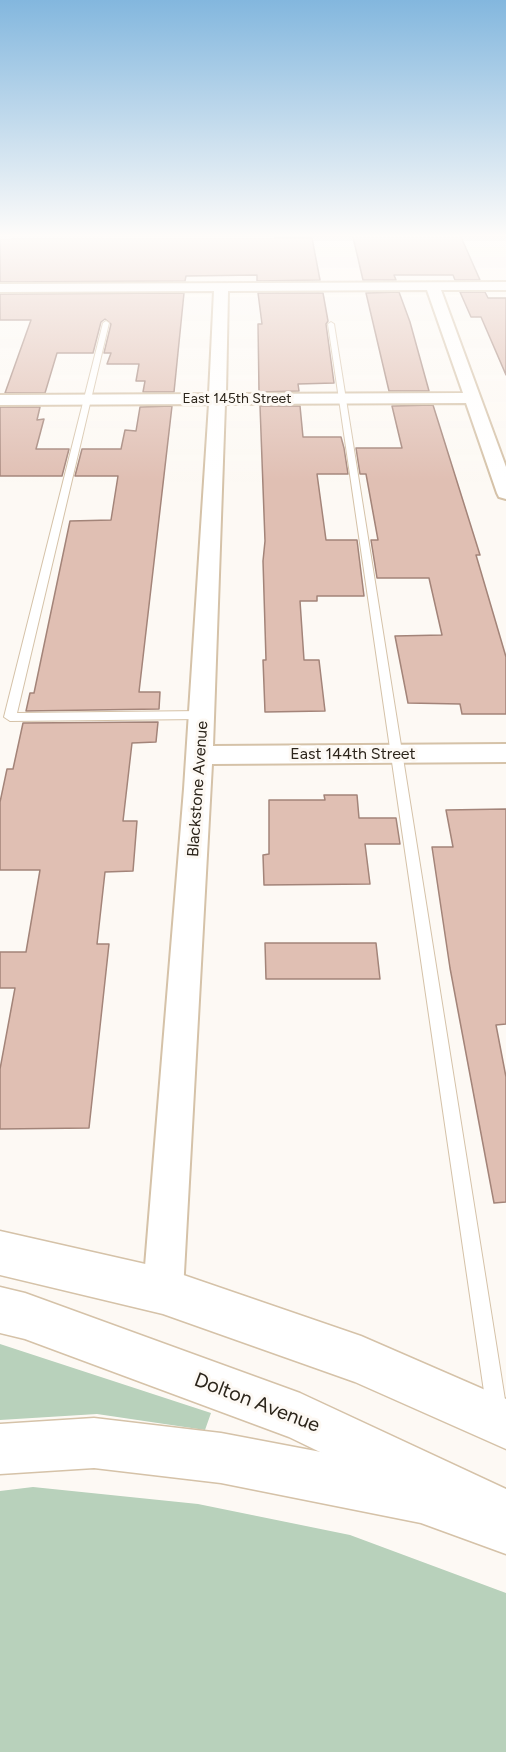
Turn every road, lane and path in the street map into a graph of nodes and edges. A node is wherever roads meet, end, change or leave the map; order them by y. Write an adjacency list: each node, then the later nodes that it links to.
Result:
1 (220, 319): 8 (street, Blackstone Avenue)
2 (444, 319): 6 (street)
3 (106, 323): 7 (lane)
4 (331, 324): 5 (lane)
5 (342, 398): 6 (street, East 145th Street); 8 (street, East 145th Street); 12 (lane)
6 (473, 398): 10 (street)
7 (87, 399): 8 (street, East 145th Street); 9 (street, East 145th Street); 11 (lane)
8 (218, 399): 11 (street, Blackstone Avenue)
9 (0, 400)
10 (506, 493)
11 (202, 715): 14 (street, Blackstone Avenue)
12 (397, 753): 13 (street, East 144th Street); 14 (street, East 144th Street); 18 (lane)
13 (506, 753)
14 (201, 755): 16 (street, Blackstone Avenue)
15 (0, 1253): 16 (main road)
16 (163, 1291): 18 (main road)
17 (0, 1310): 20 (main road, Dolton Avenue)
18 (502, 1422)
19 (0, 1449): 21 (main road)
20 (506, 1516)
21 (506, 1528)

